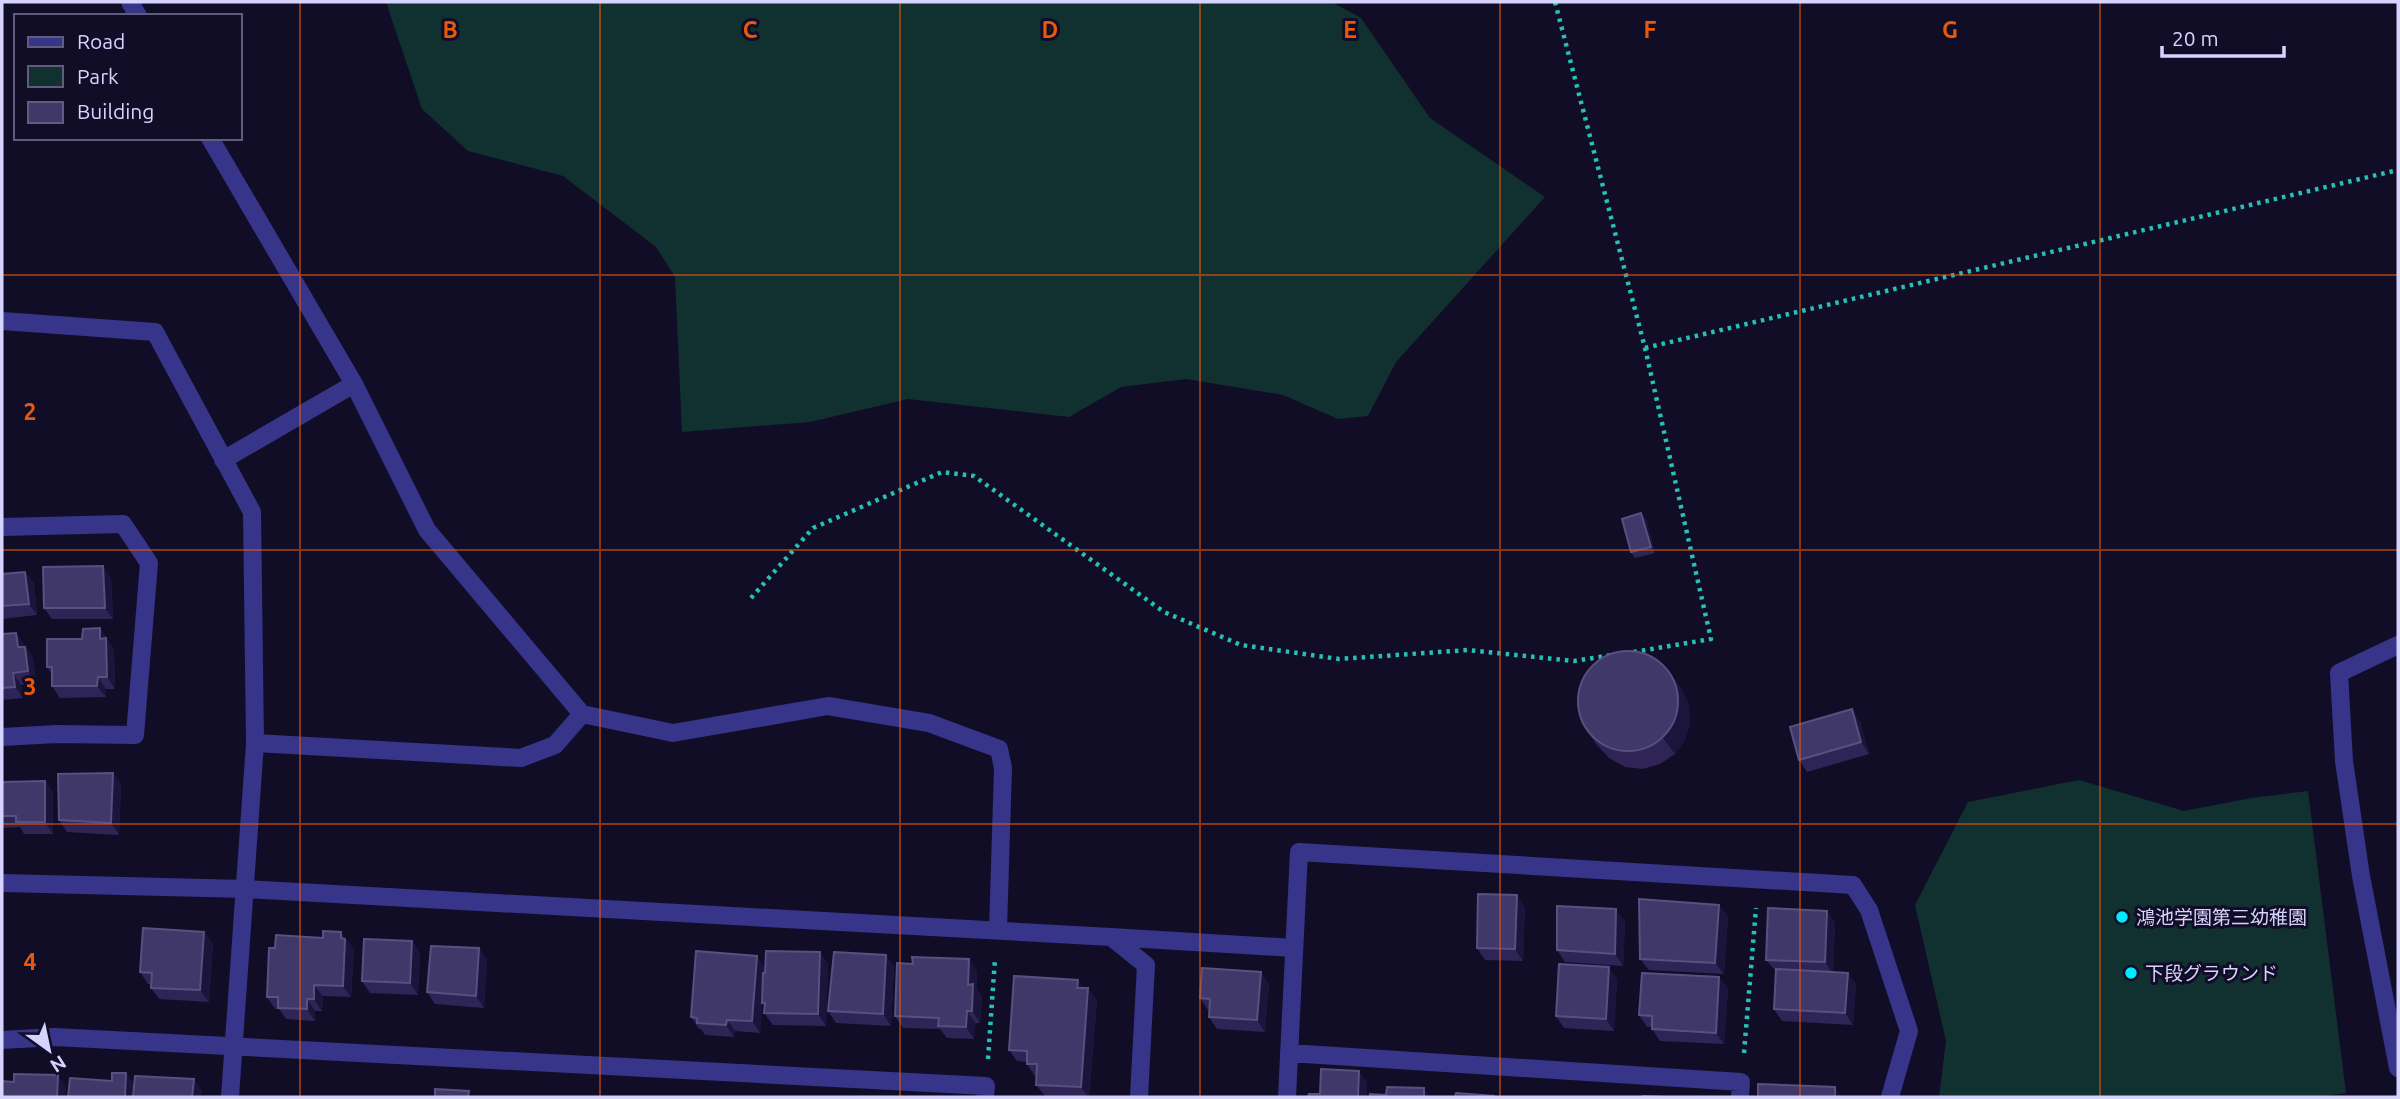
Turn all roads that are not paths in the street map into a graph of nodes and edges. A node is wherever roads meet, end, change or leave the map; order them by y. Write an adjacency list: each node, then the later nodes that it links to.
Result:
1 (211, 140): 3 (street)
2 (2, 321): 4 (street)
3 (354, 384): 4 (street); 7 (street)
4 (223, 460): 9 (street)
5 (2, 527): 8 (street)
6 (2398, 645): 18 (street)
7 (582, 714): 9 (street); 12 (street)
8 (2, 737)
9 (255, 743): 11 (street)
10 (2, 883): 11 (street)
11 (246, 889): 12 (street); 16 (street)
12 (998, 930): 13 (street)
13 (1111, 937): 14 (street); 22 (street)
14 (1294, 948): 17 (street); 24 (street)
15 (2, 1040): 16 (street)
16 (232, 1046): 20 (street); 21 (street)
17 (1289, 1053): 19 (street); 23 (street)
18 (2398, 1068)
19 (1741, 1090)
20 (985, 1092)
21 (230, 1097)
22 (1139, 1097)
23 (1287, 1097)
24 (1890, 1097)

